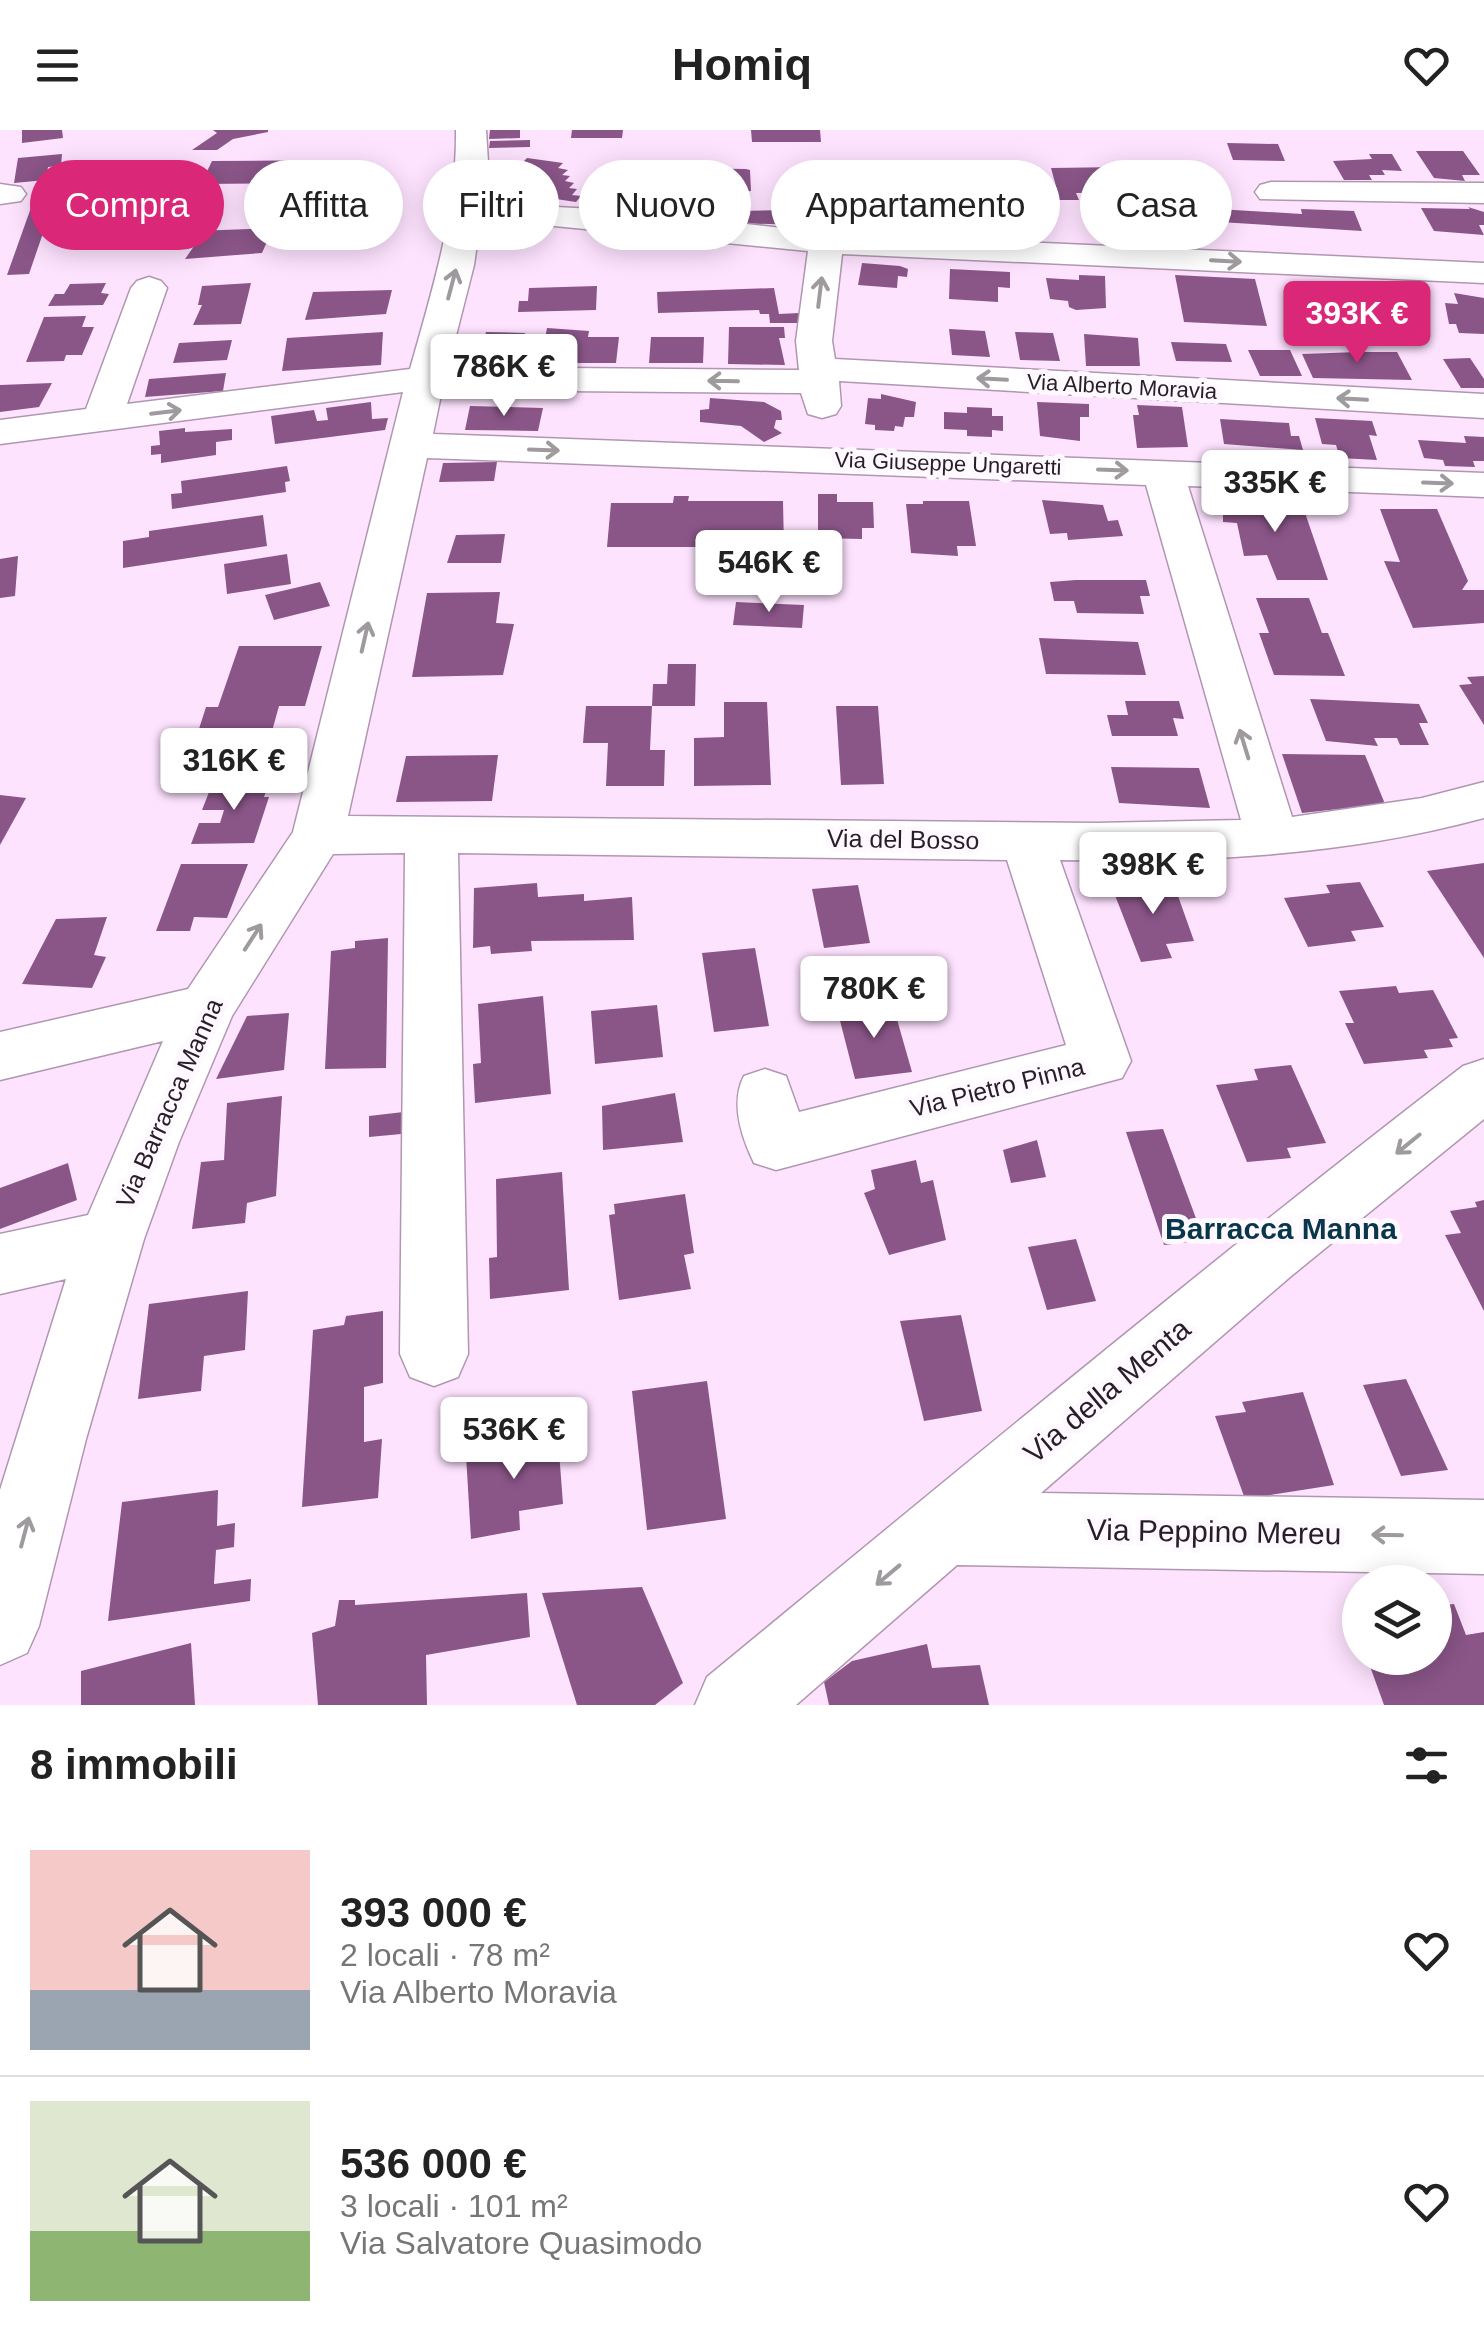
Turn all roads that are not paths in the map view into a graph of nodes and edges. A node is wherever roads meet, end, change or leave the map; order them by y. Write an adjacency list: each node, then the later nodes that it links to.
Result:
1 (471, 130): 2 (street, Via Barracca Manna)
2 (472, 160)
3 (1271, 192): 4 (street)
4 (1484, 193)
5 (559, 215): 6 (street)
6 (771, 237)
7 (459, 250): 13 (street, Via Barracca Manna, one-way to 7)
8 (825, 250): 12 (street, one-way to 8)
9 (980, 250): 10 (street, one-way to 10)
10 (1484, 273)
11 (149, 288): 15 (street)
12 (820, 376): 13 (street, Via Alberto Moravia, one-way to 13); 14 (street, Via Alberto Moravia, one-way to 12); 18 (street)
13 (426, 378): 15 (street, Via Alberto Moravia, one-way to 13); 17 (street, Via Barracca Manna)
14 (1484, 406)
15 (102, 420): 16 (street, Via Alberto Moravia)
16 (0, 432)
17 (411, 446): 18 (street, Via Giuseppe Ungaretti, one-way to 18); 23 (street, Via Barracca Manna, one-way to 17)
18 (825, 458): 19 (street, Via Giuseppe Ungaretti, one-way to 19)
19 (1163, 472): 20 (street, Via Giuseppe Ungaretti, one-way to 20); 24 (street, one-way to 19)
20 (1484, 485)
21 (1484, 800): 24 (street, Via del Bosso)
22 (432, 834): 23 (street, Via del Bosso); 25 (street, Via del Bosso); 32 (street)
23 (318, 835): 26 (street, Via Barracca Manna, one-way to 23)
24 (1272, 837): 25 (street, Via del Bosso)
25 (1028, 840): 29 (street, Via Pietro Pinna)
26 (207, 1008): 27 (street); 30 (street, Via Barracca Manna)
27 (0, 1056)
28 (1484, 1084): 33 (street, Via della Menta, one-way to 33)
29 (765, 1094)
30 (111, 1239): 31 (street); 35 (street, Via Barracca Manna, one-way to 30)
31 (0, 1264)
32 (434, 1354)
33 (944, 1528): 34 (street, Via Peppino Mereu, one-way to 33); 36 (street, Via della Menta, one-way to 36)
34 (1484, 1536)
35 (0, 1626)
36 (735, 1705)

